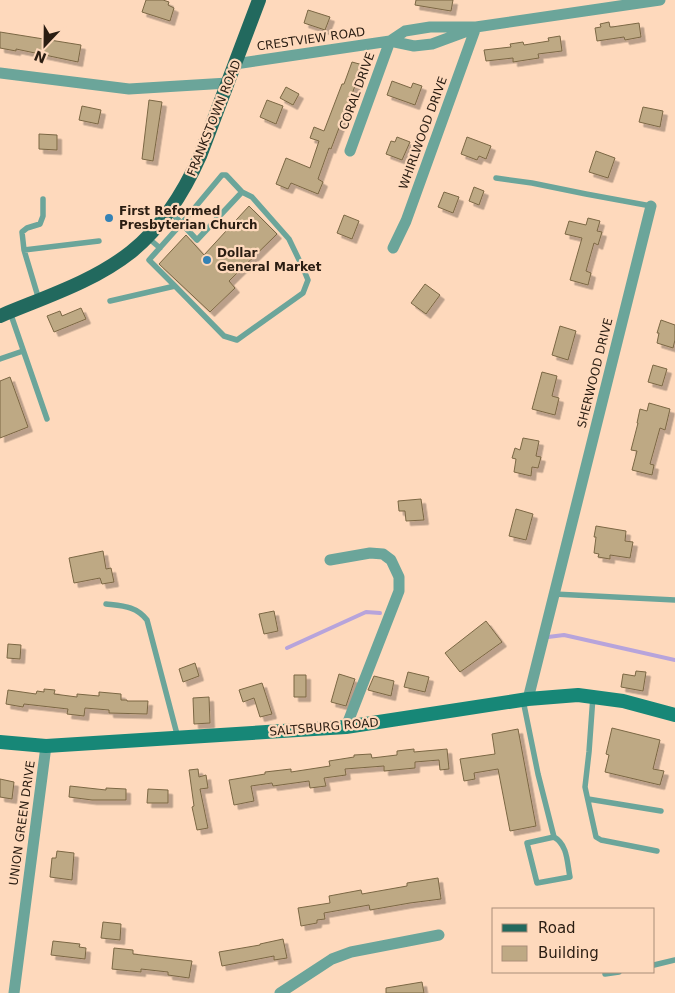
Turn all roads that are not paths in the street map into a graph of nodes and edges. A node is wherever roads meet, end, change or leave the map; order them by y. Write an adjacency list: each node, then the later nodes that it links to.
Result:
1 (258, 0): 5 (main road, FRANKSTOWN ROAD)
2 (660, 0): 3 (street, CRESTVIEW ROAD)
3 (476, 27): 4 (street, CRESTVIEW ROAD); 4 (street, CRESTVIEW ROAD); 18 (street, WHIRLWOOD DRIVE)
4 (390, 41): 5 (street, CRESTVIEW ROAD); 8 (street, CORAL DRIVE)
5 (235, 64): 7 (main road, FRANKSTOWN ROAD)
6 (0, 74): 7 (street)
7 (228, 83): 13 (main road, FRANKSTOWN ROAD)
8 (350, 151)
9 (496, 178): 12 (lane, SHERWOOD DRIVE)
10 (242, 192): 14 (lane); 14 (lane); 20 (lane)
11 (43, 199): 19 (lane)
12 (651, 206): 28 (street, SHERWOOD DRIVE)
13 (170, 210): 14 (lane); 15 (main road, FRANKSTOWN ROAD)
14 (182, 223): 17 (lane)
15 (147, 237): 17 (lane); 21 (main road, FRANKSTOWN ROAD)
16 (99, 241): 19 (lane)
17 (160, 248): 20 (lane)
18 (393, 248)
19 (24, 250): 21 (lane)
20 (175, 286): 22 (lane)
21 (39, 300): 23 (main road, FRANKSTOWN ROAD)
22 (110, 301)
23 (5, 314): 24 (lane)
24 (23, 350): 25 (lane); 26 (lane)
25 (0, 359)
26 (47, 419)
27 (330, 560): 34 (street)
28 (554, 594): 29 (lane); 32 (street, SHERWOOD DRIVE)
29 (675, 600)
30 (106, 604): 35 (lane)
31 (593, 696): 32 (main road, SALTSBURG ROAD); 33 (main road, SALTSBURG ROAD); 38 (lane)
32 (525, 699): 34 (main road, SALTSBURG ROAD); 40 (lane)
33 (675, 715)
34 (346, 727): 35 (main road, SALTSBURG ROAD)
35 (178, 738): 37 (main road, SALTSBURG ROAD)
36 (0, 742): 37 (main road, SALTSBURG ROAD)
37 (46, 746): 47 (street, UNION GREEN DRIVE)
38 (588, 799): 39 (lane); 41 (lane)
39 (661, 811)
40 (554, 837): 40 (lane)
41 (657, 851)
42 (440, 935): 48 (street)
43 (675, 960): 44 (lane)
44 (655, 965)
45 (612, 973): 46 (lane)
46 (605, 974)
47 (14, 993)
48 (280, 993)

